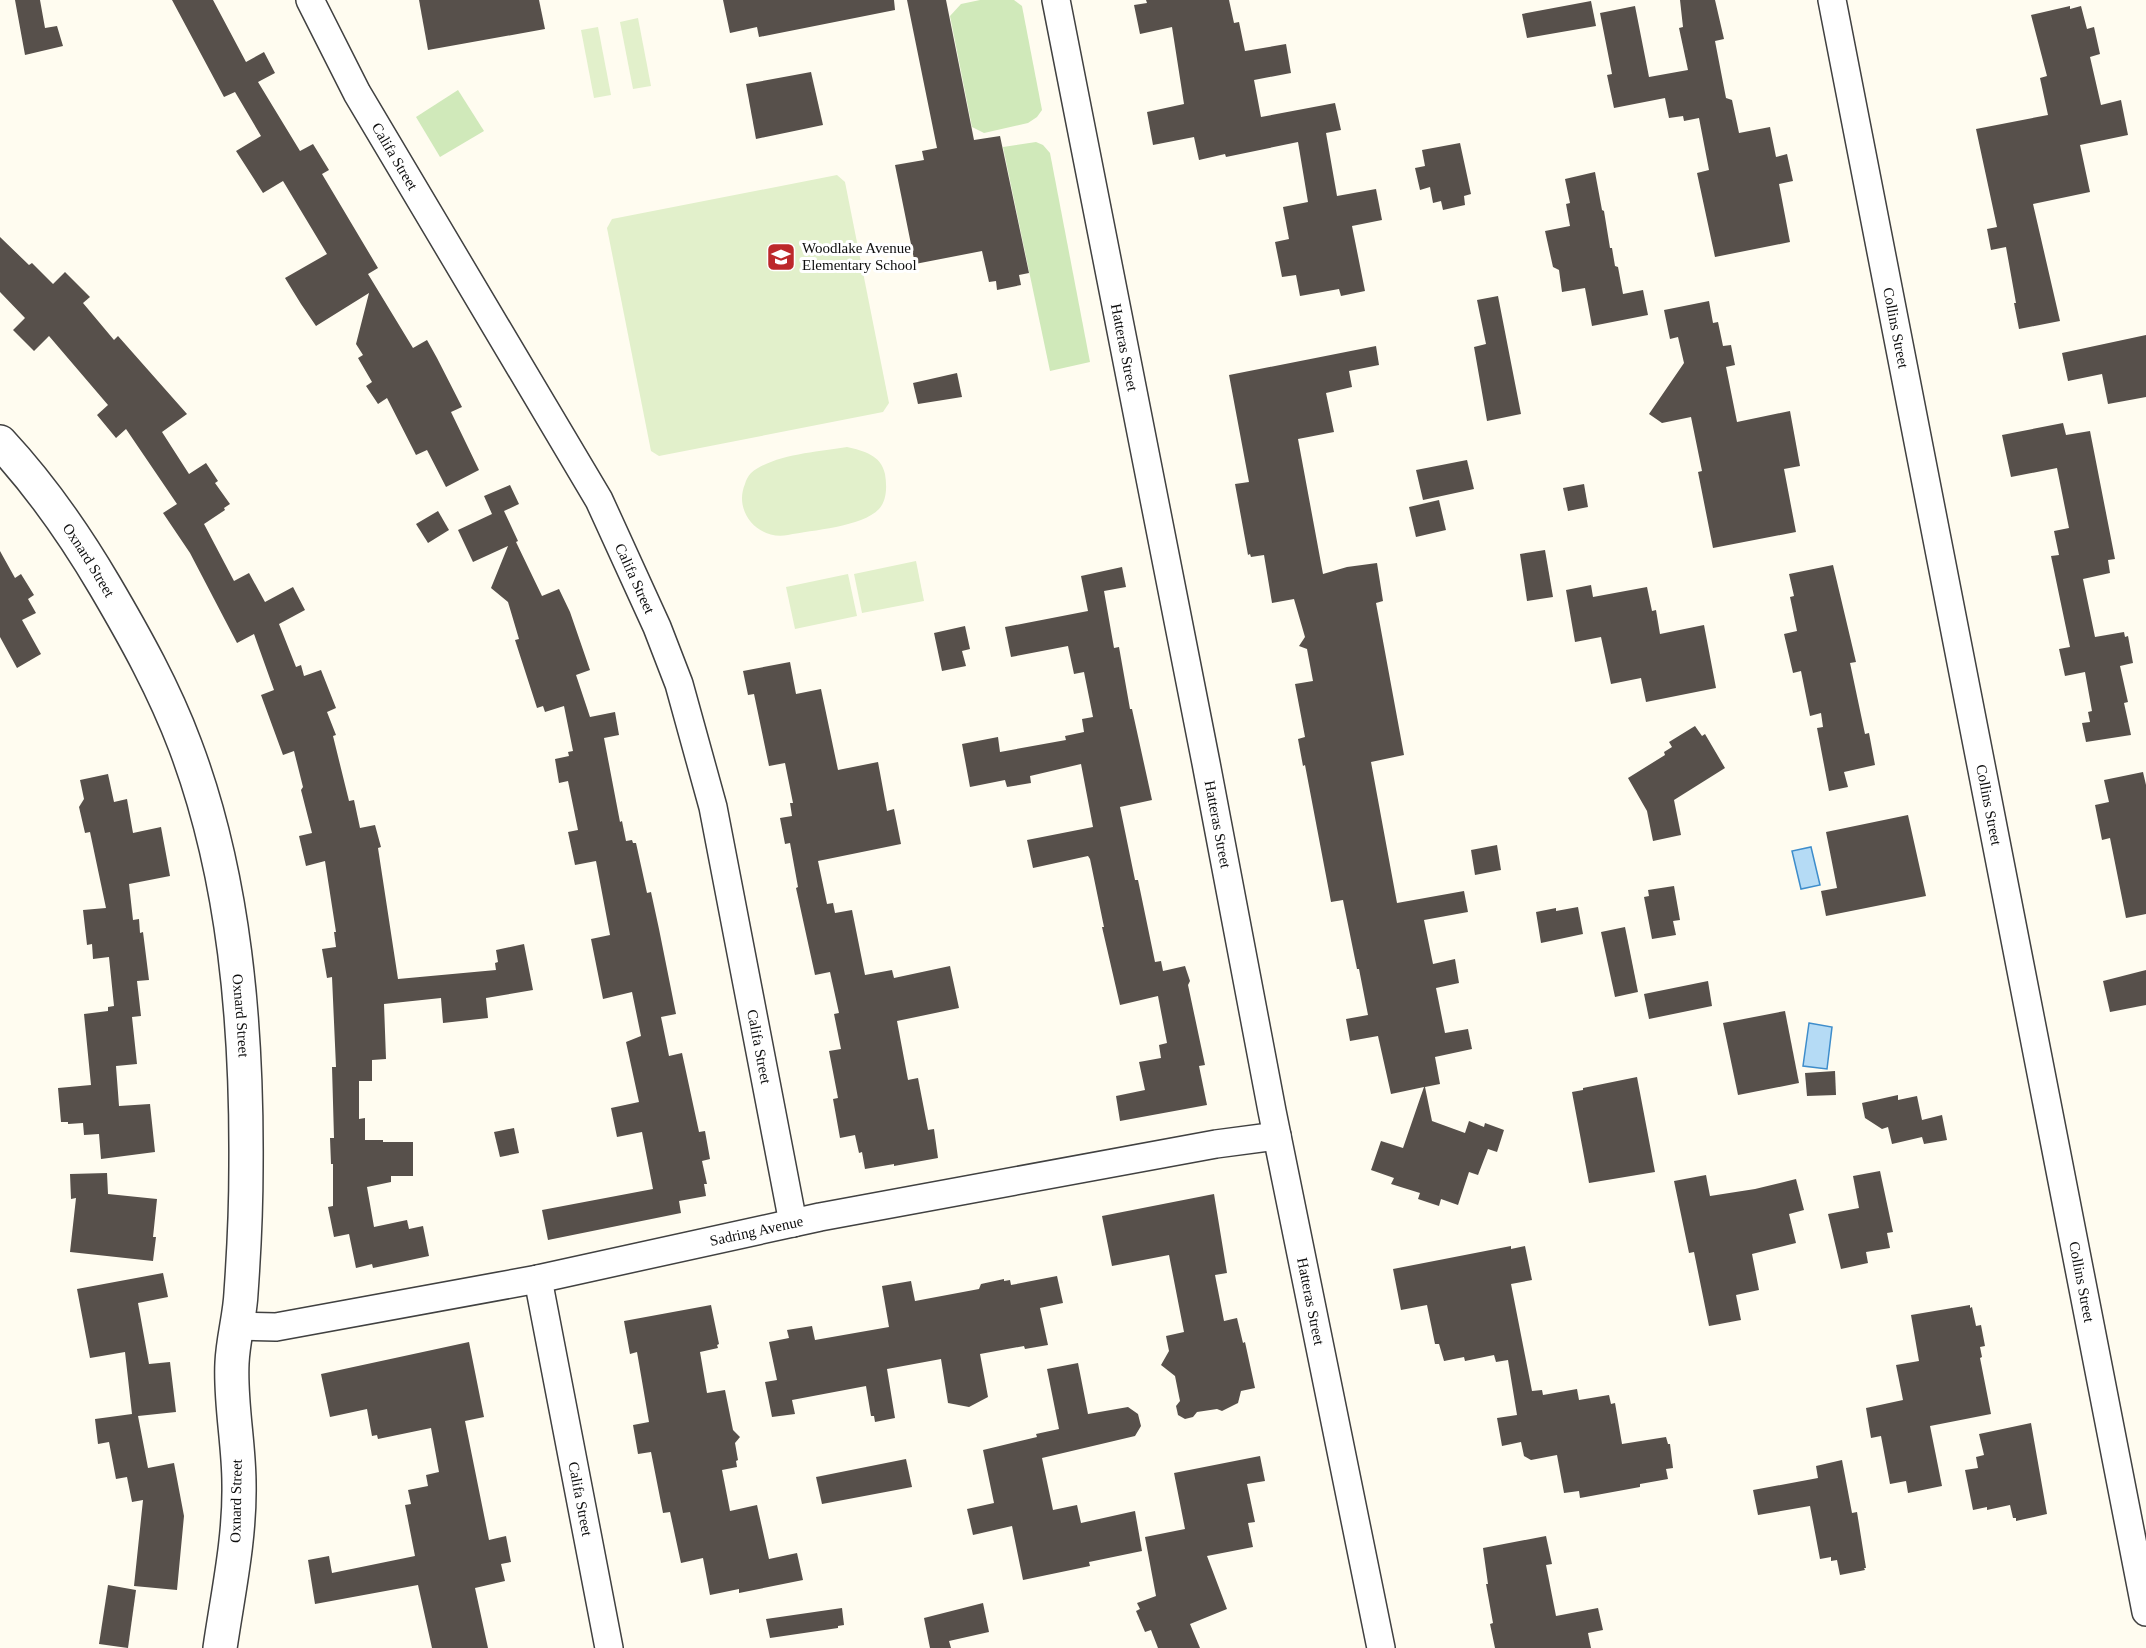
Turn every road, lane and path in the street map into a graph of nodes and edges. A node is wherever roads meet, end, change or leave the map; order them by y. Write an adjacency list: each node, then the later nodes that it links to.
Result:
1 (310, 0): 6 (street, Califa Street)
2 (1056, 0): 5 (street, Hatteras Street)
3 (1832, 0): 9 (street, Collins Street)
4 (0, 442): 8 (street, Oxnard Street)
5 (1277, 1136): 6 (street, Sadring Avenue); 12 (street, Hatteras Street)
6 (793, 1223): 7 (street, Sadring Avenue)
7 (538, 1279): 8 (street, Sadring Avenue); 11 (street, Califa Street)
8 (236, 1326): 10 (street, Oxnard Street)
9 (2146, 1612)
10 (220, 1648)
11 (609, 1648)
12 (1381, 1648)

